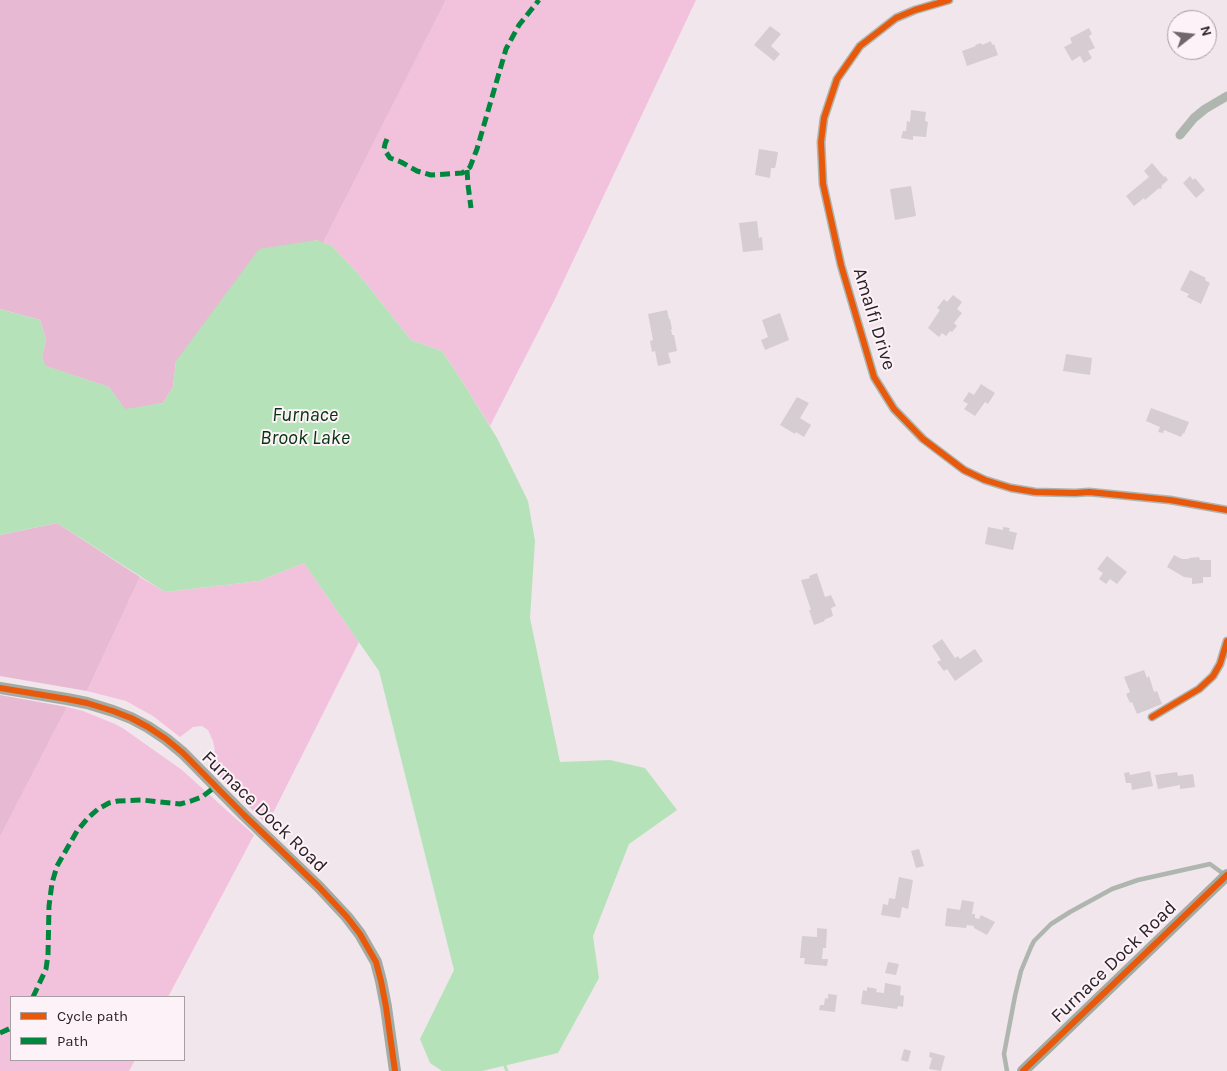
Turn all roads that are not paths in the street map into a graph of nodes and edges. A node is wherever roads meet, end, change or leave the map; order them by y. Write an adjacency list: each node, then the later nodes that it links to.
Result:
1 (949, 0): 4 (street, Amalfi Drive)
2 (1227, 96): 3 (street)
3 (1180, 135)
4 (1227, 510)
5 (1227, 641): 7 (street)
6 (0, 688): 9 (street, Furnace Dock Road)
7 (1152, 717)
8 (1226, 875): 10 (lane); 11 (street, Furnace Dock Road)
9 (395, 1071)
10 (1006, 1071)
11 (1023, 1071)

